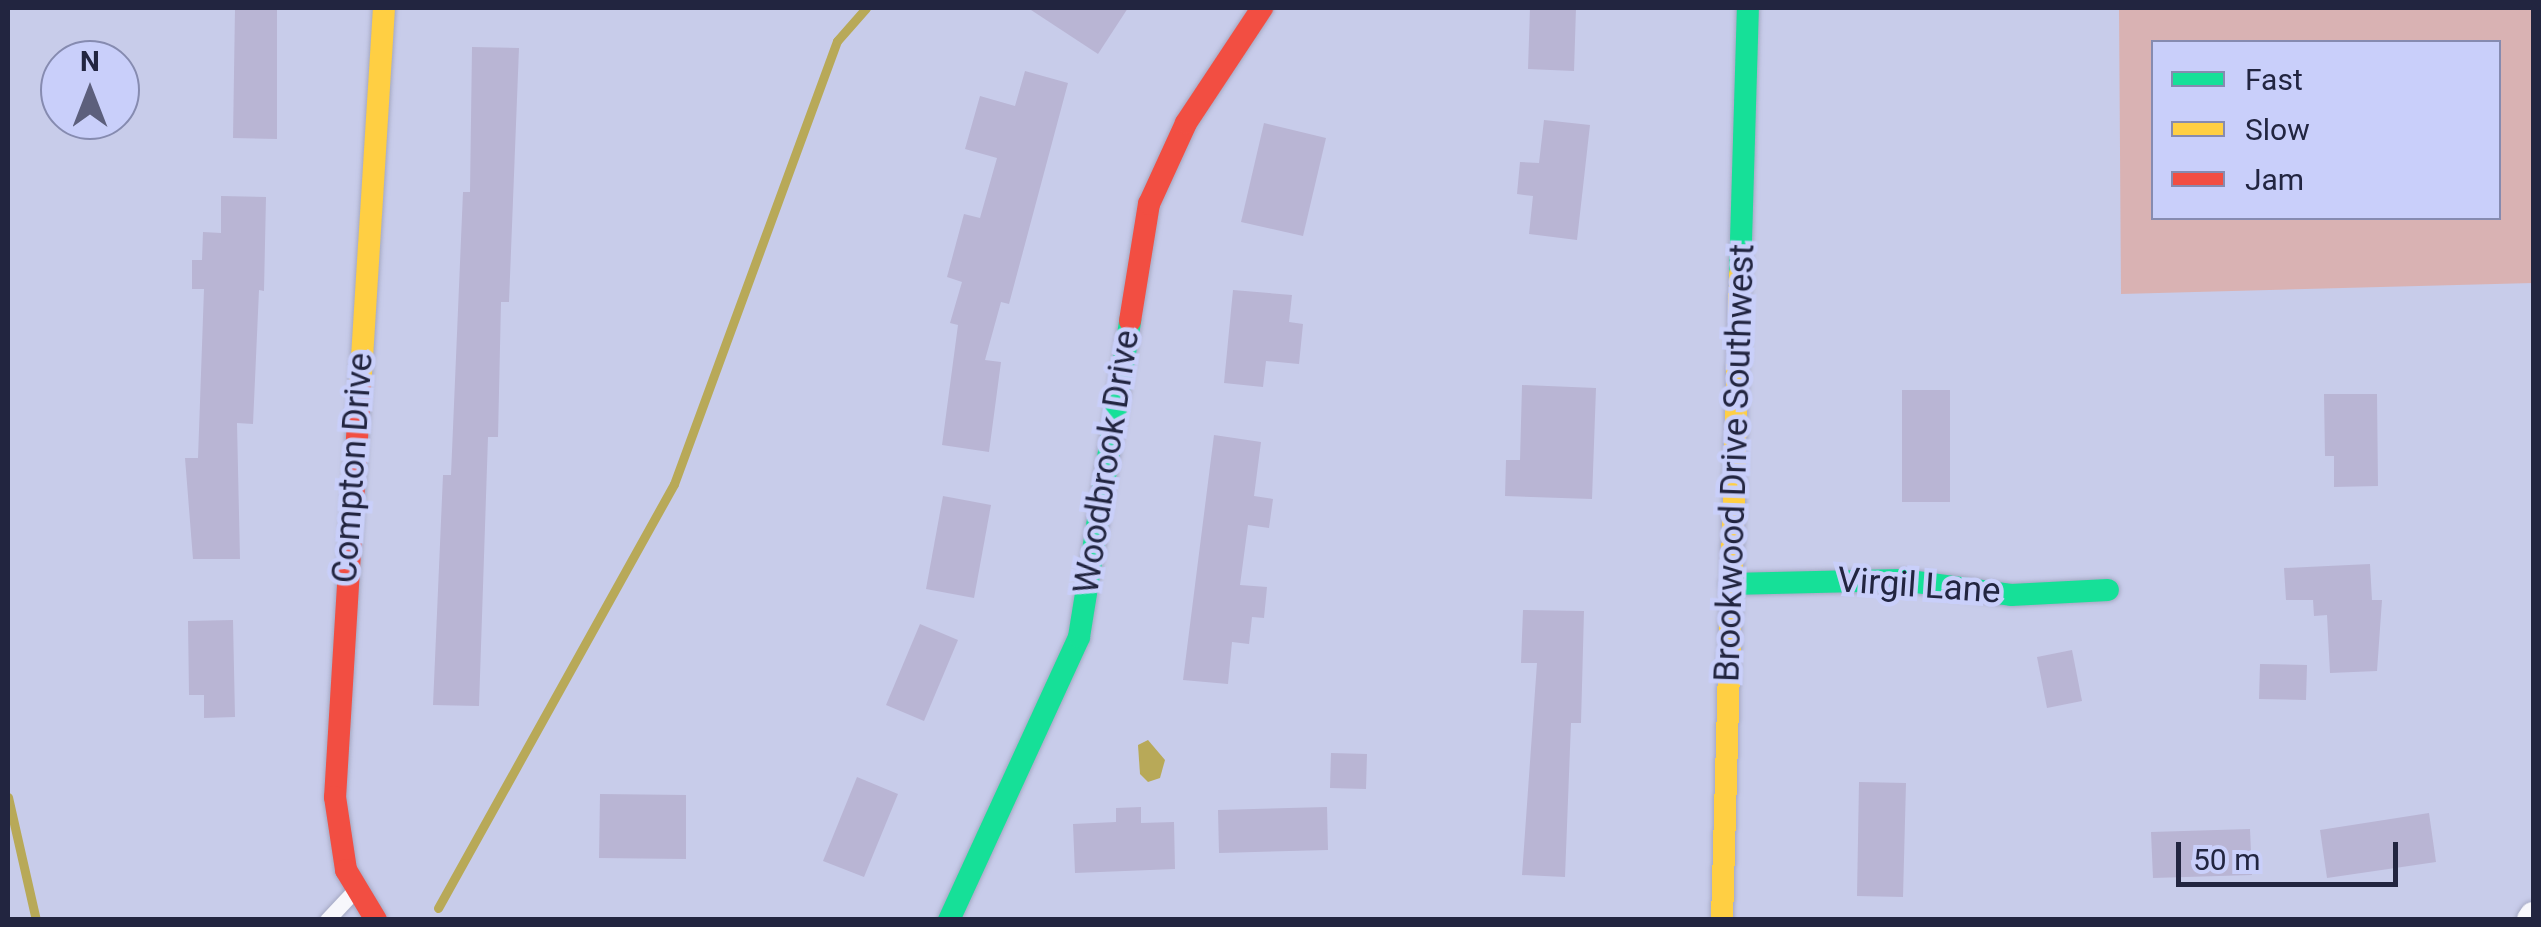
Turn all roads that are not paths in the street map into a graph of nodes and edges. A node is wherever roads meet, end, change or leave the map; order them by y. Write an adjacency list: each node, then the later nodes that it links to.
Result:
1 (384, 8): 6 (street, Compton Drive)
2 (1262, 8): 9 (street, Woodbrook Drive)
3 (1748, 8): 4 (street, Brookwood Drive Southwest)
4 (1730, 584): 5 (street, Virgil Lane); 10 (street, Brookwood Drive Southwest)
5 (2108, 590)
6 (356, 890): 7 (lane); 8 (street, Compton Drive)
7 (326, 920)
8 (376, 920)
9 (949, 920)
10 (1722, 920)

